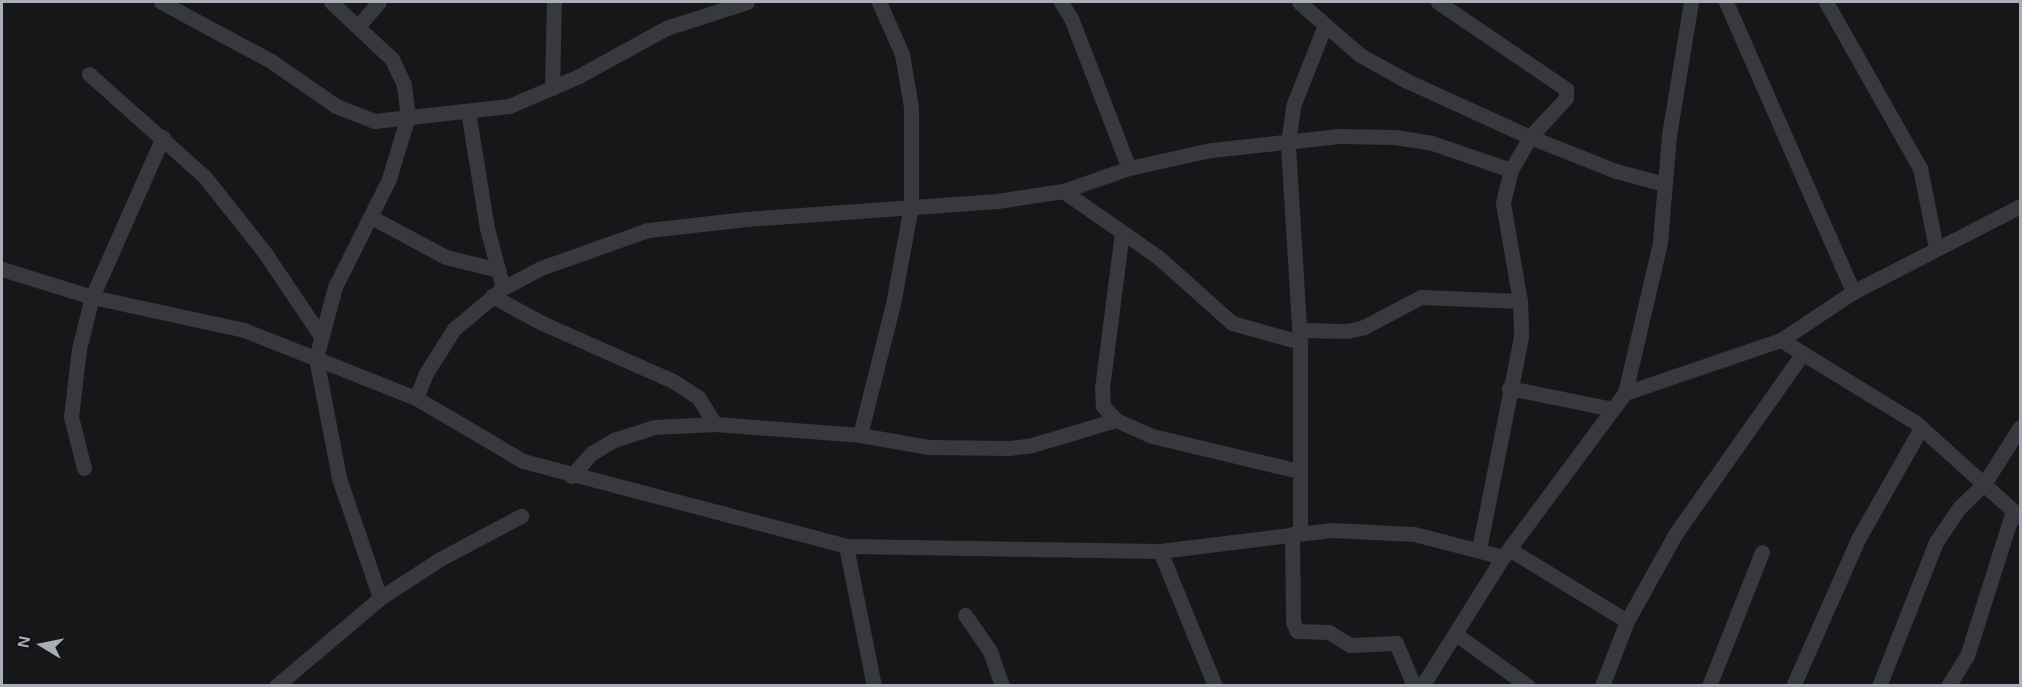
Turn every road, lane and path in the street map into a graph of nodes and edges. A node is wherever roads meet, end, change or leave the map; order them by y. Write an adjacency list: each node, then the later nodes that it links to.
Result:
1 (161, 2): 18 (street)
2 (331, 2): 13 (street)
3 (379, 2): 13 (street)
4 (554, 2): 16 (street)
5 (747, 2): 16 (street)
6 (879, 2): 26 (street)
7 (1061, 2): 22 (street)
8 (1299, 2): 14 (street)
9 (1438, 2): 20 (street)
10 (1687, 2): 24 (street)
11 (1726, 2): 34 (street)
12 (1826, 2): 30 (street)
13 (359, 25): 18 (street)
14 (1325, 25): 20 (street); 21 (street)
15 (89, 74): 19 (street)
16 (552, 88): 17 (street)
17 (468, 111): 18 (street); 32 (street)
18 (408, 116): 28 (street)
19 (163, 137): 35 (street); 37 (street)
20 (1530, 137): 23 (street); 24 (street)
21 (1288, 143): 22 (street); 23 (street); 38 (street)
22 (1129, 168): 25 (street)
23 (1511, 170): 36 (street)
24 (1664, 184): 43 (street)
25 (1063, 191): 26 (street); 29 (street)
26 (910, 206): 33 (street); 50 (street)
27 (2020, 206): 30 (street)
28 (371, 217): 32 (street); 37 (street)
29 (1122, 232): 38 (street); 46 (street)
30 (1936, 248): 34 (street)
31 (2, 268): 35 (street)
32 (498, 270): 33 (street)
33 (497, 292): 44 (street); 47 (street)
34 (1853, 292): 39 (street)
35 (92, 297): 41 (street); 51 (street)
36 (1520, 300): 38 (street); 42 (street)
37 (320, 334): 41 (street)
38 (1300, 336): 52 (street)
39 (1781, 340): 40 (street); 43 (street)
40 (1803, 353): 49 (street); 65 (street)
41 (316, 358): 44 (street); 63 (street)
42 (1509, 388): 45 (street); 59 (street)
43 (1625, 393): 45 (street)
44 (416, 398): 53 (street)
45 (1612, 409): 62 (street)
46 (1116, 420): 50 (street); 52 (street)
47 (715, 424): 50 (street); 53 (street)
48 (2020, 427): 54 (street)
49 (1921, 428): 54 (street); 76 (street)
50 (860, 435)
51 (84, 468)
52 (1299, 471): 57 (street)
53 (571, 476): 58 (street)
54 (1984, 484): 55 (street); 77 (street)
55 (2017, 514): 78 (street)
56 (521, 516): 63 (street)
57 (1296, 534): 59 (street); 60 (street); 71 (street)
58 (846, 546): 60 (street); 68 (street)
59 (1479, 549): 62 (street)
60 (1160, 551): 70 (street)
61 (1762, 552): 75 (street)
62 (1506, 553): 65 (street); 66 (street)
63 (380, 598): 67 (street)
64 (965, 615): 69 (street)
65 (1627, 621): 74 (street)
66 (1457, 635): 72 (street); 73 (street)
67 (276, 686)
68 (874, 686)
69 (1002, 686)
70 (1215, 686)
71 (1414, 686)
72 (1422, 686)
73 (1528, 686)
74 (1602, 686)
75 (1709, 686)
76 (1793, 686)
77 (1879, 686)
78 (1948, 686)

